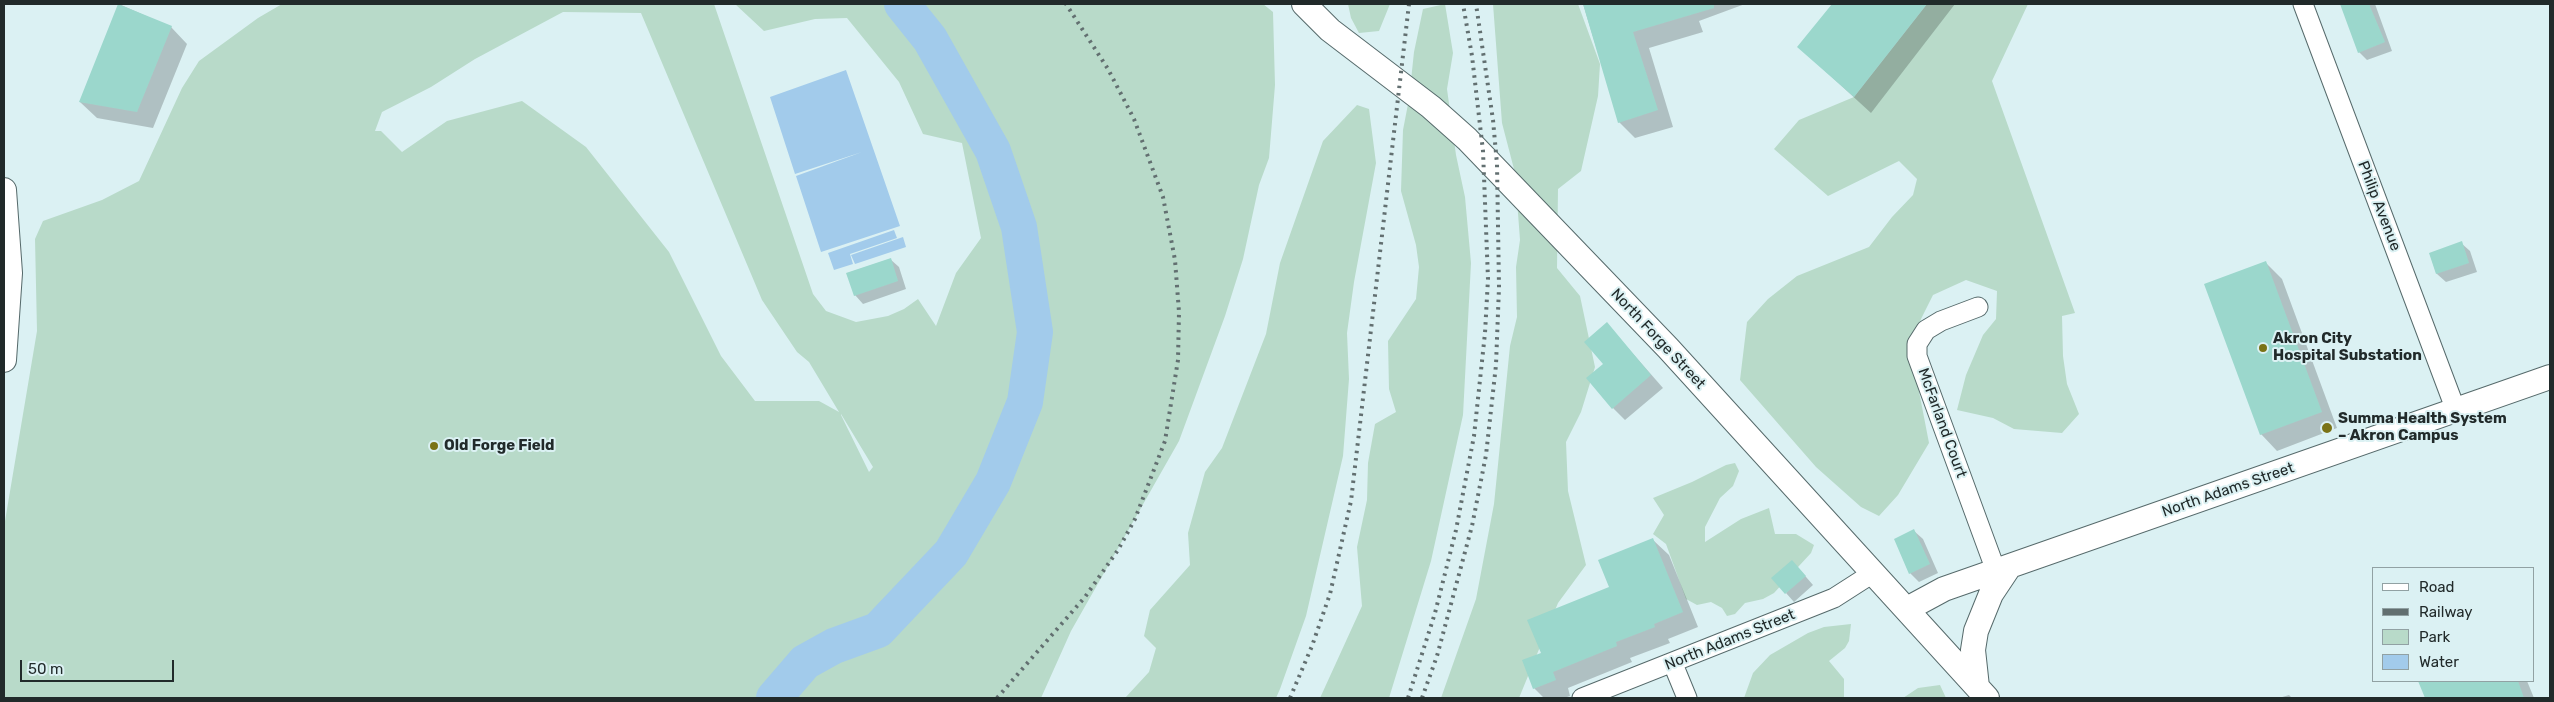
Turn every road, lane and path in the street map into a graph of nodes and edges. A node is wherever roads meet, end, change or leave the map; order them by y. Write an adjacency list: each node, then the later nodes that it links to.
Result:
1 (1304, 4): 9 (street, North Forge Street)
2 (2303, 4): 7 (street, Philip Avenue)
3 (4, 190): 5 (street)
4 (1978, 307): 8 (street, McFarland Court)
5 (4, 360)
6 (2550, 376): 7 (street, North Adams Street)
7 (2455, 408): 8 (street, North Adams Street)
8 (2002, 569): 10 (street, North Adams Street); 12 (street)
9 (1873, 573): 10 (street, North Forge Street); 11 (street, North Adams Street)
10 (1907, 608): 12 (street, North Forge Street)
11 (1673, 664): 13 (street, North Adams Street); 14 (street)
12 (1982, 692)
13 (1582, 698)
14 (1687, 698)

